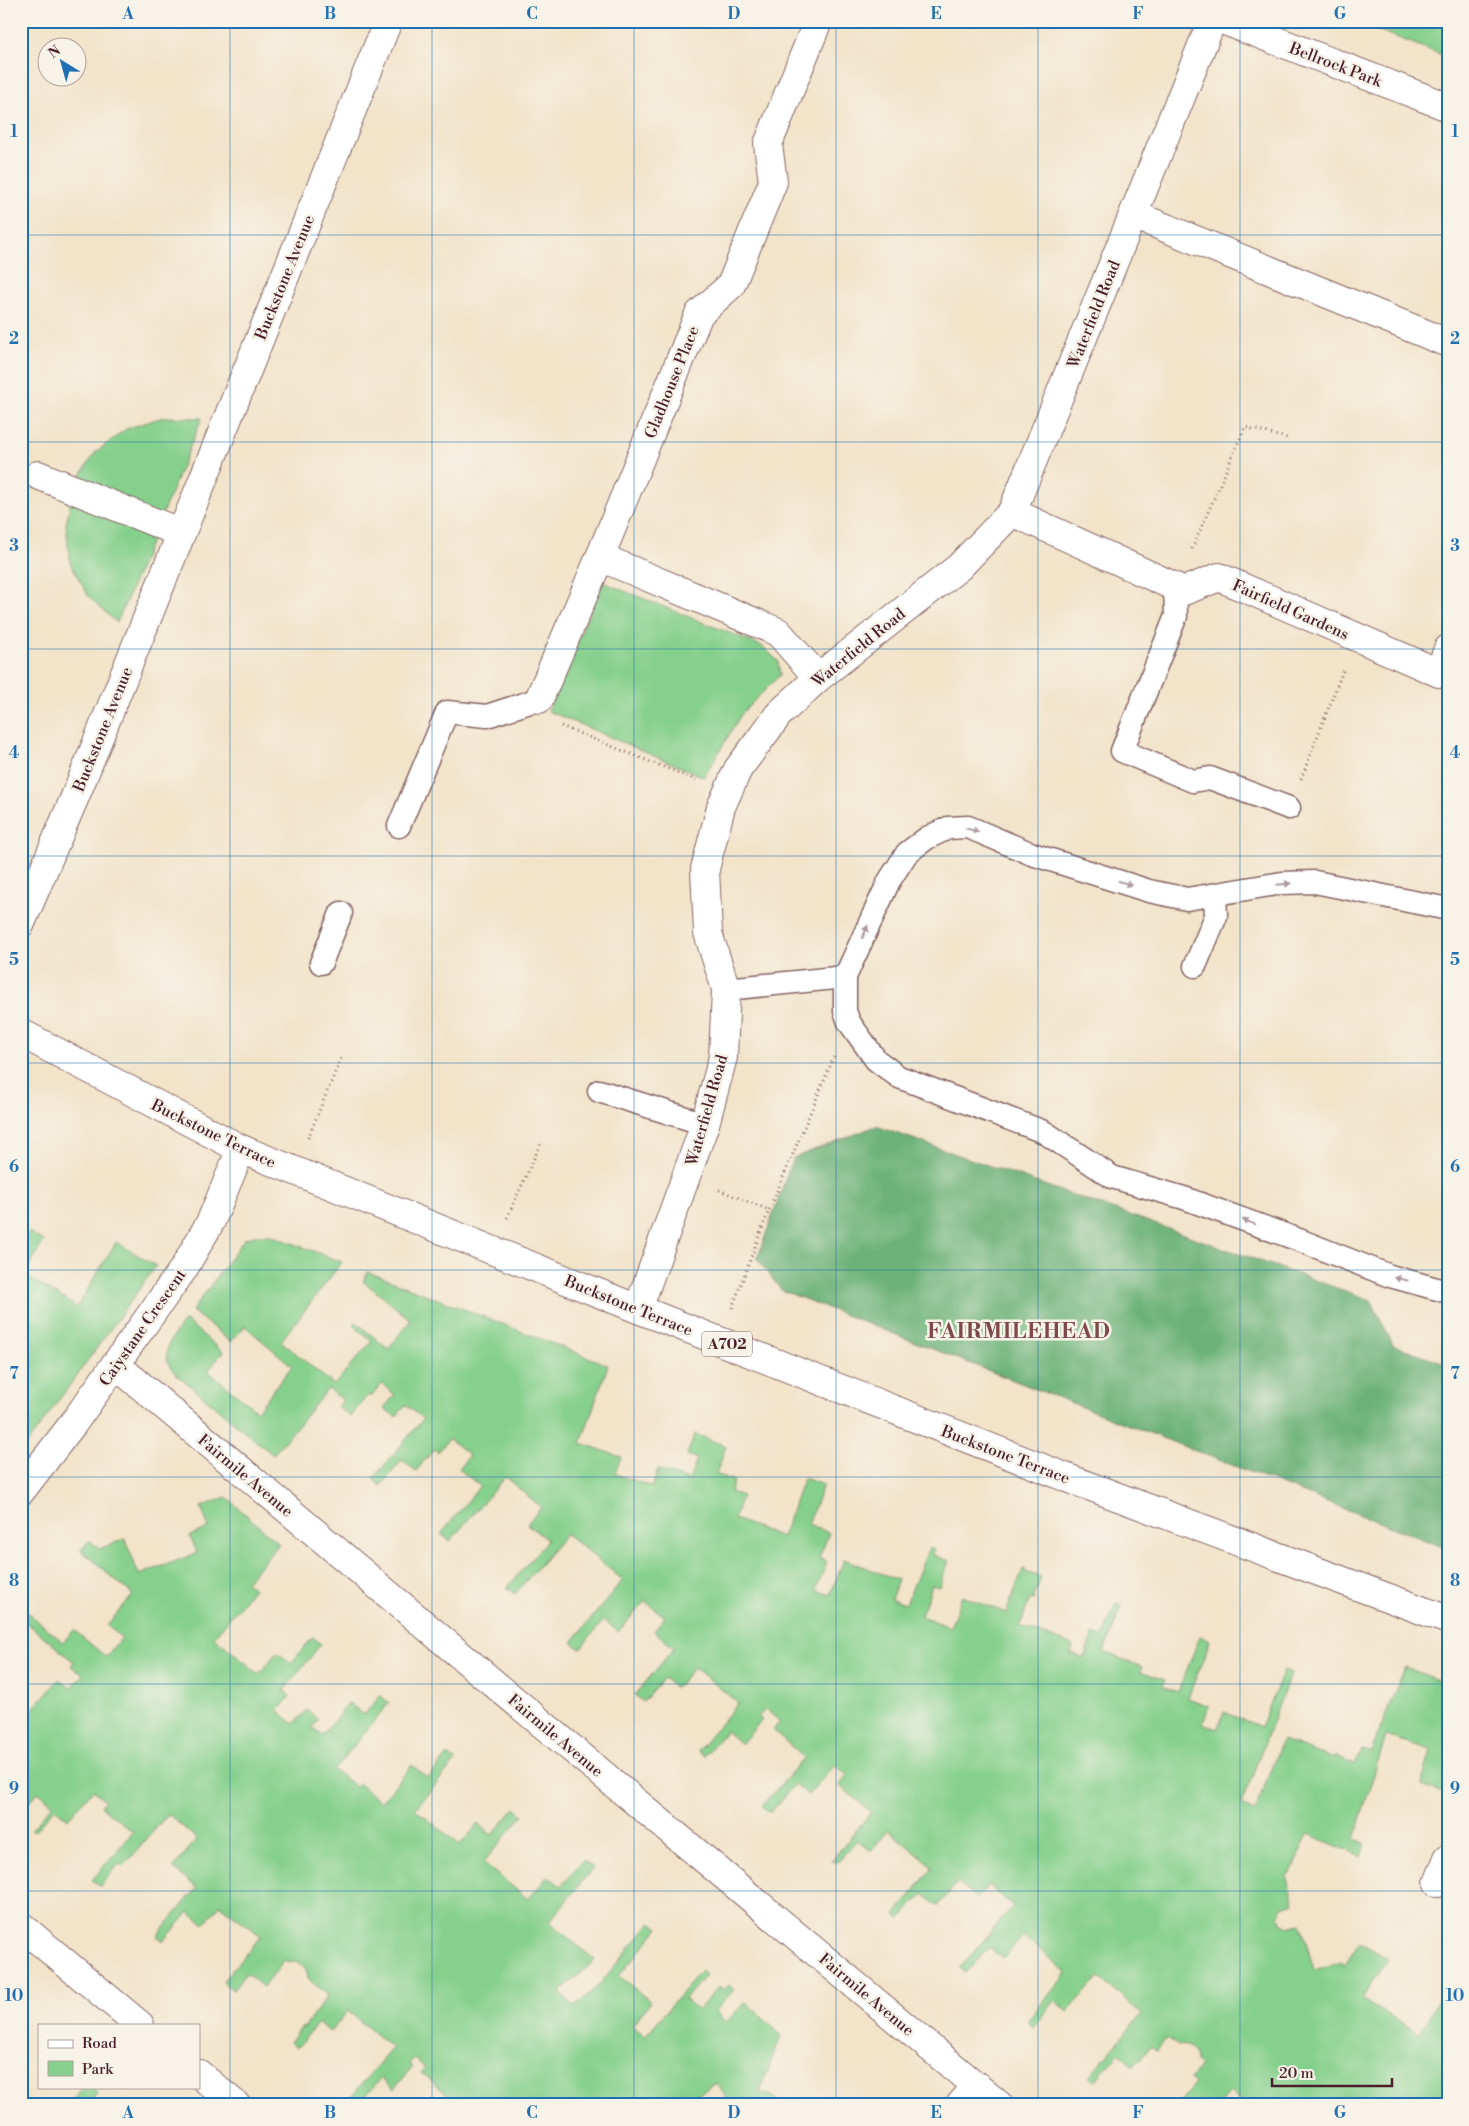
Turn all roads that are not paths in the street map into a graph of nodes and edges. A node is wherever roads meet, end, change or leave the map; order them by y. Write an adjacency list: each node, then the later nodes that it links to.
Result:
1 (388, 21): 10 (street, Buckstone Avenue)
2 (818, 21): 11 (street, Gladhouse Place)
3 (1212, 21): 6 (street, Waterfield Road)
4 (1225, 21): 5 (street, Bellrock Park)
5 (1448, 107)
6 (1134, 215): 7 (street); 9 (street, Waterfield Road)
7 (1448, 343)
8 (38, 475): 10 (street)
9 (1012, 512): 12 (street, Fairfield Gardens); 14 (street, Waterfield Road)
10 (181, 534): 21 (street, Buckstone Avenue)
11 (600, 557): 14 (street); 15 (street, Gladhouse Place)
12 (1176, 586): 13 (street, Fairfield Gardens); 16 (lane)
13 (1448, 649)
14 (818, 678): 25 (street, Waterfield Road)
15 (526, 703): 17 (lane)
16 (1289, 808)
17 (399, 826)
18 (1215, 895): 19 (lane, one-way to 19); 23 (lane); 24 (lane, one-way to 18)
19 (1448, 909)
20 (341, 913): 22 (lane)
21 (21, 923)
22 (321, 963)
23 (1195, 966)
24 (845, 977): 25 (lane); 30 (lane, one-way to 24)
25 (726, 989): 28 (street, Waterfield Road)
26 (21, 1033): 29 (street, Buckstone Terrace / A702)
27 (599, 1091): 28 (lane)
28 (705, 1124): 31 (street, Waterfield Road)
29 (240, 1149): 31 (street, Buckstone Terrace / A702); 32 (street, Caiystane Crescent)
30 (1448, 1292)
31 (638, 1309): 34 (street, Buckstone Terrace / A702)
32 (115, 1364): 33 (street, Caiystane Crescent); 40 (street, Fairmile Avenue)
33 (21, 1491)
34 (1448, 1620)
35 (1448, 1858): 36 (street)
36 (1438, 1883)
37 (21, 1926): 38 (street)
38 (139, 2024)
39 (200, 2075): 41 (street)
40 (968, 2095): 42 (street, Fairmile Avenue)
41 (236, 2105)
42 (999, 2105)

